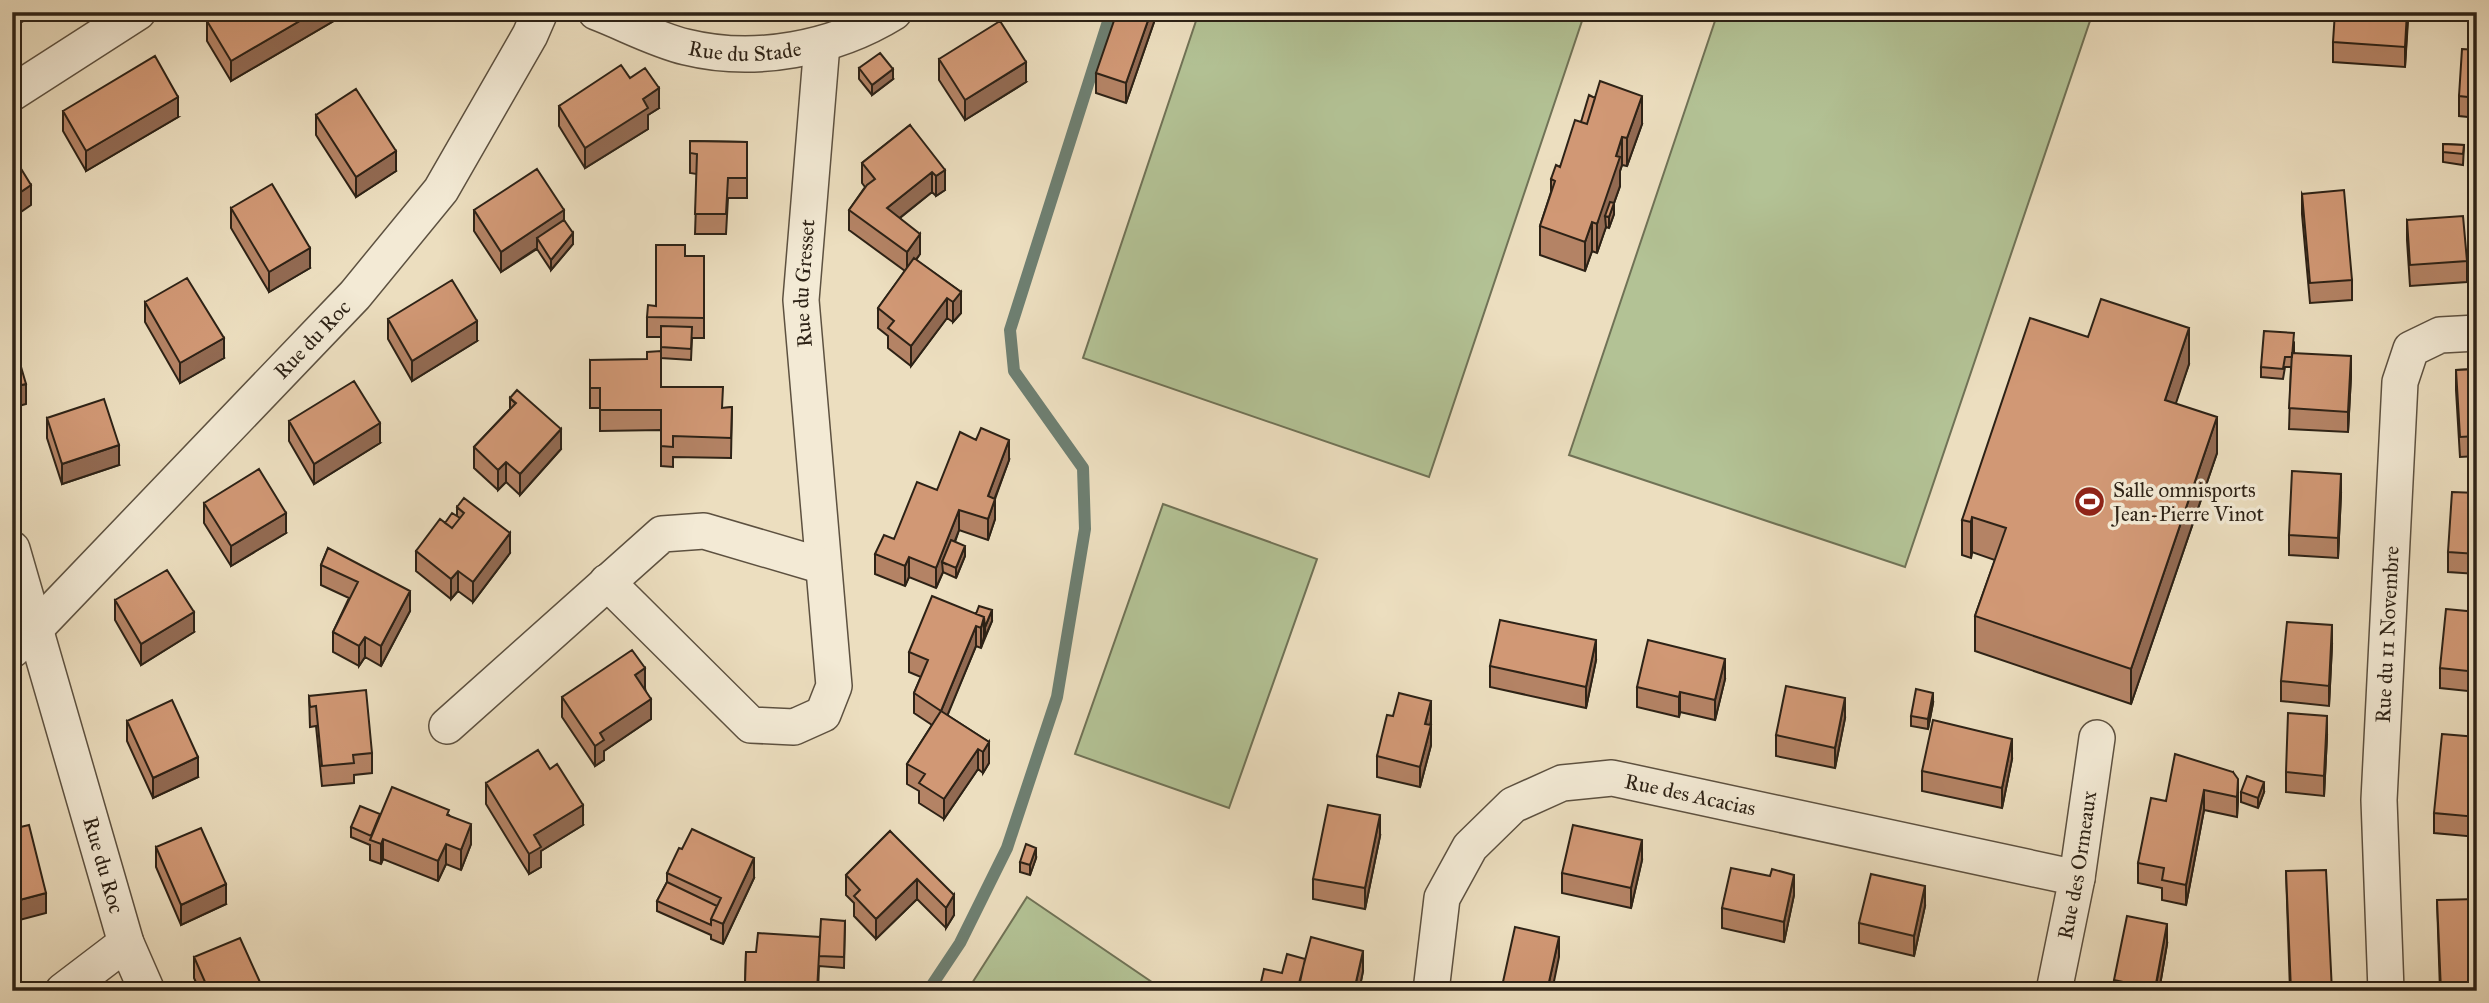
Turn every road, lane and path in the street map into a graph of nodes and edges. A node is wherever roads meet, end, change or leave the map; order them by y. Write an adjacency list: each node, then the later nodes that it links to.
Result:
1 (138, 12): 6 (street)
2 (540, 12): 11 (street, Rue du Roc)
3 (596, 12): 5 (street, Rue du Stade)
4 (894, 12): 5 (street, Rue du Stade)
5 (822, 44): 9 (street, Rue du Gresset)
6 (12, 93)
7 (2477, 333): 20 (street, Rue du 11 Novembre)
8 (12, 549): 11 (street, Rue du Roc)
9 (823, 566): 10 (street); 10 (street, Rue du Gresset)
10 (607, 582): 12 (street)
11 (24, 640): 15 (street, Rue du Roc)
12 (447, 726)
13 (2097, 738): 14 (street, Rue des Ormeaux)
14 (2077, 878): 18 (street, Rue des Acacias); 19 (street, Rue des Ormeaux)
15 (127, 943): 16 (street); 17 (street, Rue du Roc)
16 (63, 991)
17 (147, 991)
18 (1431, 991)
19 (2054, 991)
20 (2386, 991)

